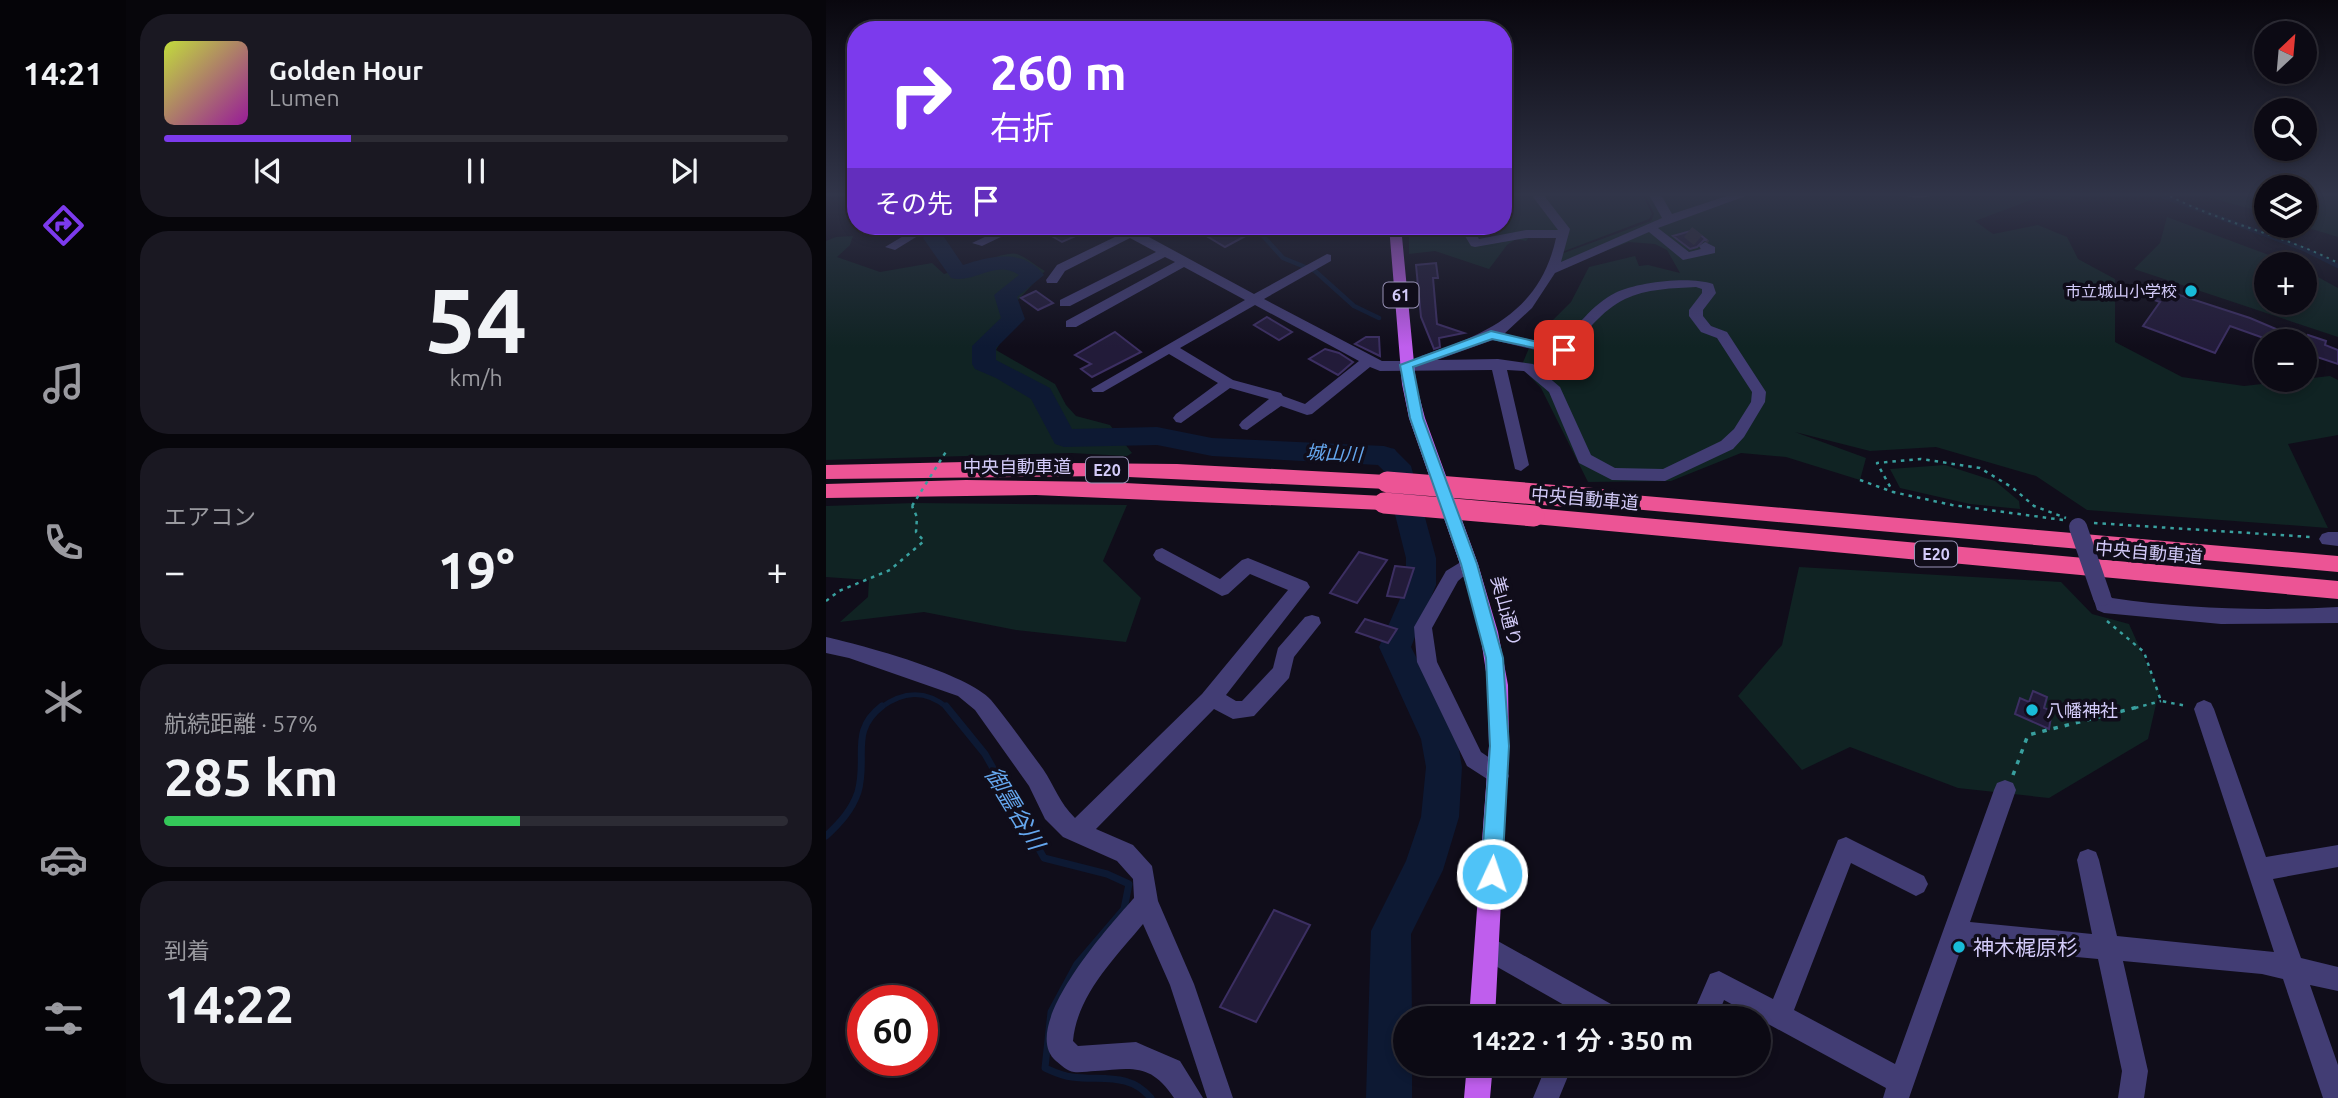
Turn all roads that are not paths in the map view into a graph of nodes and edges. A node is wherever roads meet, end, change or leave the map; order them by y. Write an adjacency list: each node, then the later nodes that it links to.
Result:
1 (896, 244): 9 (street)
2 (1109, 244): 14 (street)
3 (1154, 244): 10 (street)
4 (1396, 244): 22 (main road, 美山通り / 61)
5 (1560, 244): 13 (street)
6 (1615, 244): 13 (street)
7 (1671, 244): 8 (street)
8 (1705, 246)
9 (891, 247)
10 (1167, 251): 12 (street); 16 (street)
11 (1327, 258): 15 (street)
12 (1186, 261): 15 (street); 17 (street)
13 (1553, 270): 18 (street)
14 (1052, 280)
15 (1255, 299): 19 (street); 20 (street)
16 (1065, 303)
17 (1071, 324)
18 (1491, 335): 21 (street); 22 (street)
19 (1170, 348): 23 (street); 24 (street)
20 (1367, 362): 22 (street); 25 (street)
21 (1498, 364): 22 (street); 28 (street)
22 (1406, 365): 33 (main road, 美山通り / 61)
23 (1227, 383): 25 (street); 26 (street)
24 (1098, 389)
25 (1276, 399): 27 (street)
26 (1181, 418)
27 (1247, 425)
28 (1521, 465)
29 (826, 472): 34 (highway, 中央自動車道 / E20, bridge)
30 (826, 491): 35 (highway, 中央自動車道 / E20, bridge)
31 (2077, 524): 36 (street, bridge)
32 (1162, 555): 39 (street)
33 (1469, 564): 41 (main road, 美山通り / 61); 41 (street)
34 (2338, 564)
35 (2338, 590)
36 (2338, 615)
37 (1311, 623): 39 (street)
38 (826, 645): 43 (street)
39 (1212, 696): 43 (street)
40 (2204, 709): 46 (street)
41 (1498, 776): 51 (main road, 美山通り / 61)
42 (2010, 779): 49 (street)
43 (1077, 832): 48 (street)
44 (2338, 856): 46 (street)
45 (2088, 860): 50 (street)
46 (2258, 870): 52 (street)
47 (1916, 884): 59 (street)
48 (1146, 902): 63 (street); 64 (street)
49 (1956, 933): 50 (street); 62 (street)
50 (2109, 946): 52 (street); 67 (street)
51 (1487, 947): 54 (main road, 美山通り / 61); 55 (street)
52 (2293, 969): 53 (street); 68 (street)
53 (2338, 979)
54 (1483, 1006)
55 (1574, 1006)
56 (1709, 1006): 57 (street)
57 (1761, 1006)
58 (1771, 1012): 59 (street)
59 (1779, 1016): 62 (street)
60 (1479, 1076): 65 (main road)
61 (1555, 1076): 66 (street)
62 (1898, 1090)
63 (1190, 1098)
64 (1220, 1098)
65 (1477, 1098)
66 (1546, 1098)
67 (2131, 1098)
68 (2336, 1098)

